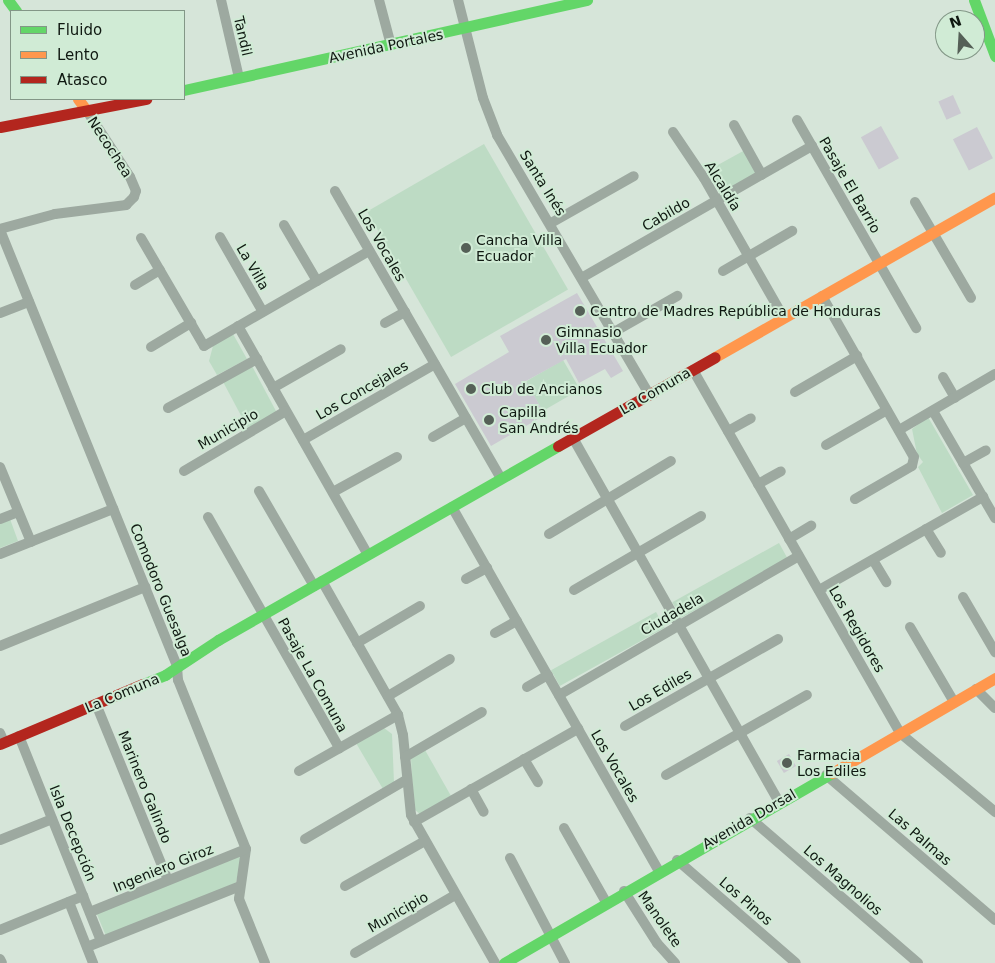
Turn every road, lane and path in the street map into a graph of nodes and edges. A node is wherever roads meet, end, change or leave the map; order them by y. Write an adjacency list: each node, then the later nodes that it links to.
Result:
1 (221, 0): 9 (street, Tandil)
2 (379, 0): 7 (street)
3 (458, 0): 6 (street, Santa Inés)
4 (587, 0): 6 (street, Avenida Portales)
5 (974, 0): 8 (street)
6 (466, 28): 7 (street, Avenida Portales); 25 (street, Santa Inés)
7 (391, 45): 9 (street, Avenida Portales)
8 (995, 56)
9 (239, 78): 10 (street, Avenida Portales)
10 (185, 90)
11 (79, 100): 13 (street, Necochea)
12 (141, 100): 13 (street)
13 (87, 111): 16 (street); 27 (street, Necochea)
14 (797, 120): 18 (street, Pasaje El Barrio)
15 (734, 125): 19 (street)
16 (0, 127)
17 (673, 132): 23 (street, Alcaldía)
18 (812, 146): 19 (street, Cabildo); 34 (street, Pasaje El Barrio)
19 (762, 175): 23 (street, Cabildo)
20 (634, 176): 25 (street)
21 (335, 191): 32 (street, Los Vocales)
22 (995, 197): 29 (street, La Comuna)
23 (717, 201): 33 (street, Alcaldía); 37 (street, Cabildo)
24 (915, 202): 29 (street)
25 (551, 223): 37 (street, Santa Inés)
26 (284, 225): 38 (street)
27 (0, 229): 43 (street, Comodoro Guesalga)
28 (792, 231): 33 (street)
29 (933, 232): 34 (street, La Comuna); 42 (street)
30 (220, 237): 44 (street, La Villa)
31 (141, 238): 35 (street)
32 (369, 250): 38 (street, La Villa); 45 (street, Los Vocales)
33 (748, 256): 36 (street); 47 (street, Alcaldía)
34 (879, 263): 41 (street, La Comuna); 51 (street)
35 (160, 270): 39 (street); 49 (street)
36 (723, 270)
37 (582, 277): 52 (street, Santa Inés)
38 (317, 281): 44 (street, La Villa)
39 (135, 285)
40 (677, 296): 52 (street)
41 (822, 296): 47 (street, La Comuna); 55 (street)
42 (971, 298)
43 (29, 302): 46 (street); 92 (street, Comodoro Guesalga)
44 (264, 312): 50 (street, La Villa)
45 (405, 312): 48 (street); 57 (street, Los Vocales)
46 (0, 313)
47 (784, 318): 58 (street, La Comuna)
48 (385, 323)
49 (191, 324): 50 (street, La Villa); 53 (street)
50 (238, 326): 56 (street)
51 (916, 328)
52 (614, 332): 63 (street, Santa Inés)
53 (151, 348)
54 (341, 349): 61 (street)
55 (857, 356): 62 (street); 66 (street)
56 (257, 358): 61 (street); 65 (street)
57 (435, 364): 69 (street, Los Vocales); 75 (street, Los Concejales)
58 (693, 370): 63 (street, La Comuna); 72 (street, Los Regidores)
59 (995, 374): 64 (street)
60 (943, 378): 64 (street)
61 (273, 388): 68 (street)
62 (795, 392)
63 (649, 394): 74 (street, La Comuna)
64 (955, 398): 67 (street)
65 (168, 408)
66 (888, 410): 71 (street); 76 (street)
67 (933, 410): 71 (street); 80 (street)
68 (286, 411): 75 (street); 82 (street, Municipio)
69 (466, 418): 73 (street); 84 (street, Los Vocales)
70 (751, 418): 72 (street)
71 (899, 430): 90 (street)
72 (728, 431): 85 (street, Los Regidores)
73 (433, 437)
74 (573, 438): 84 (street, La Comuna); 89 (street, Los Ediles)
75 (303, 440): 87 (street)
76 (826, 445)
77 (986, 450): 80 (street)
78 (397, 457): 87 (street)
79 (671, 461): 89 (street)
80 (963, 463): 88 (street)
81 (0, 467): 93 (street)
82 (184, 471)
83 (781, 471): 85 (street)
84 (501, 479): 91 (street, La Comuna)
85 (758, 484): 101 (street, Los Regidores)
86 (259, 491): 112 (street)
87 (333, 492): 106 (street)
88 (983, 497): 96 (street); 99 (street)
89 (608, 499): 100 (street); 103 (street, Los Ediles)
90 (855, 499)
91 (452, 507): 106 (street, La Comuna); 109 (street, Los Vocales)
92 (114, 509): 102 (street); 113 (street, Comodoro Guesalga)
93 (18, 512): 97 (street); 102 (street)
94 (702, 516): 103 (street)
95 (208, 517): 118 (street)
96 (995, 517)
97 (0, 519)
98 (811, 526): 101 (street)
99 (926, 529): 104 (street); 108 (street)
100 (548, 534)
101 (789, 539): 107 (street, Los Regidores)
102 (31, 542): 105 (street)
103 (638, 553): 114 (street); 120 (street, Los Ediles)
104 (941, 553)
105 (0, 554)
106 (368, 555): 112 (street, La Comuna)
107 (799, 556): 115 (street, Los Regidores); 120 (street, Ciudadela)
108 (873, 560): 111 (street); 115 (street)
109 (486, 568): 110 (street); 119 (street, Los Vocales)
110 (466, 579)
111 (886, 582)
112 (318, 583): 118 (street, La Comuna); 124 (street)
113 (145, 587): 125 (street); 128 (street, Comodoro Guesalga)
114 (574, 590)
115 (819, 590): 144 (street, Los Regidores)
116 (963, 597): 126 (street)
117 (420, 606): 124 (street)
118 (264, 614): 128 (street, La Comuna); 148 (street, Pasaje La Comuna)
119 (517, 621): 122 (street); 129 (street, Los Vocales)
120 (679, 626): 130 (street, Los Ediles); 134 (street, Ciudadela)
121 (910, 626): 137 (street)
122 (496, 633)
123 (778, 639): 130 (street, Los Ediles)
124 (358, 642): 136 (street)
125 (0, 646)
126 (995, 652)
127 (450, 659): 136 (street)
128 (177, 666): 138 (street, La Comuna); 167 (street, Comodoro Guesalga)
129 (548, 675): 132 (street); 134 (street, Los Vocales)
130 (709, 678): 142 (street, Los Ediles); 145 (street, Los Ediles)
131 (995, 678): 133 (street, Avenida Dorsal)
132 (527, 687)
133 (976, 689): 137 (street, Avenida Dorsal); 139 (street)
134 (559, 695): 143 (street, Los Vocales)
135 (807, 695): 145 (street)
136 (388, 696): 141 (street)
137 (954, 702): 144 (street, Avenida Dorsal)
138 (96, 704): 146 (street, La Comuna); 171 (street, Marinero Galindo)
139 (995, 708)
140 (482, 712): 149 (street)
141 (398, 715): 148 (street); 149 (street)
142 (626, 726)
143 (578, 729): 150 (street); 170 (street, Los Vocales)
144 (900, 732): 153 (street, Avenida Dorsal); 159 (street)
145 (740, 733): 152 (street); 157 (street, Los Ediles)
146 (19, 736): 147 (street, La Comuna); 161 (street, Isla Decepción)
147 (1, 739)
148 (339, 748): 151 (street)
149 (405, 757): 154 (street)
150 (524, 759): 155 (street); 156 (street)
151 (300, 771)
152 (666, 775)
153 (826, 775): 157 (street, Avenida Dorsal); 180 (street, Las Palmas)
154 (406, 780): 162 (street); 164 (street)
155 (538, 782)
156 (471, 790): 158 (street); 162 (street)
157 (779, 802): 160 (street, Avenida Dorsal)
158 (484, 812)
159 (995, 812)
160 (750, 818): 169 (street, Avenida Dorsal); 195 (street, Los Magnolios)
161 (52, 819): 165 (street); 176 (street, Isla Decepción)
162 (414, 822): 166 (street)
163 (564, 828): 178 (street)
164 (305, 838)
165 (0, 840)
166 (425, 841): 172 (street); 175 (street)
167 (246, 848): 171 (street, Ingeniero Giroz); 173 (street)
168 (510, 858): 182 (street)
169 (678, 860): 170 (street, Avenida Dorsal); 194 (street, Los Pinos)
170 (659, 870): 174 (street, Avenida Dorsal)
171 (168, 880): 179 (street, Ingeniero Giroz)
172 (345, 886)
173 (238, 887): 183 (street); 189 (street)
174 (624, 891): 178 (street, Avenida Dorsal); 193 (street, Manolete)
175 (456, 895): 185 (street, Municipio); 190 (street)
176 (83, 896): 177 (street); 179 (street, Isla Decepción)
177 (68, 902): 181 (street); 184 (street)
178 (606, 902): 182 (street, Avenida Dorsal)
179 (90, 912): 183 (street, Isla Decepción)
180 (995, 920)
181 (0, 930)
182 (551, 936): 191 (street, Avenida Dorsal); 192 (street)
183 (102, 941): 184 (street)
184 (87, 947): 188 (street)
185 (355, 953)
186 (0, 959): 187 (street)
187 (2, 963)
188 (93, 963)
189 (265, 963)
190 (495, 963)
191 (504, 963)
192 (565, 963)
193 (675, 963)
194 (796, 963)
195 (918, 963)

